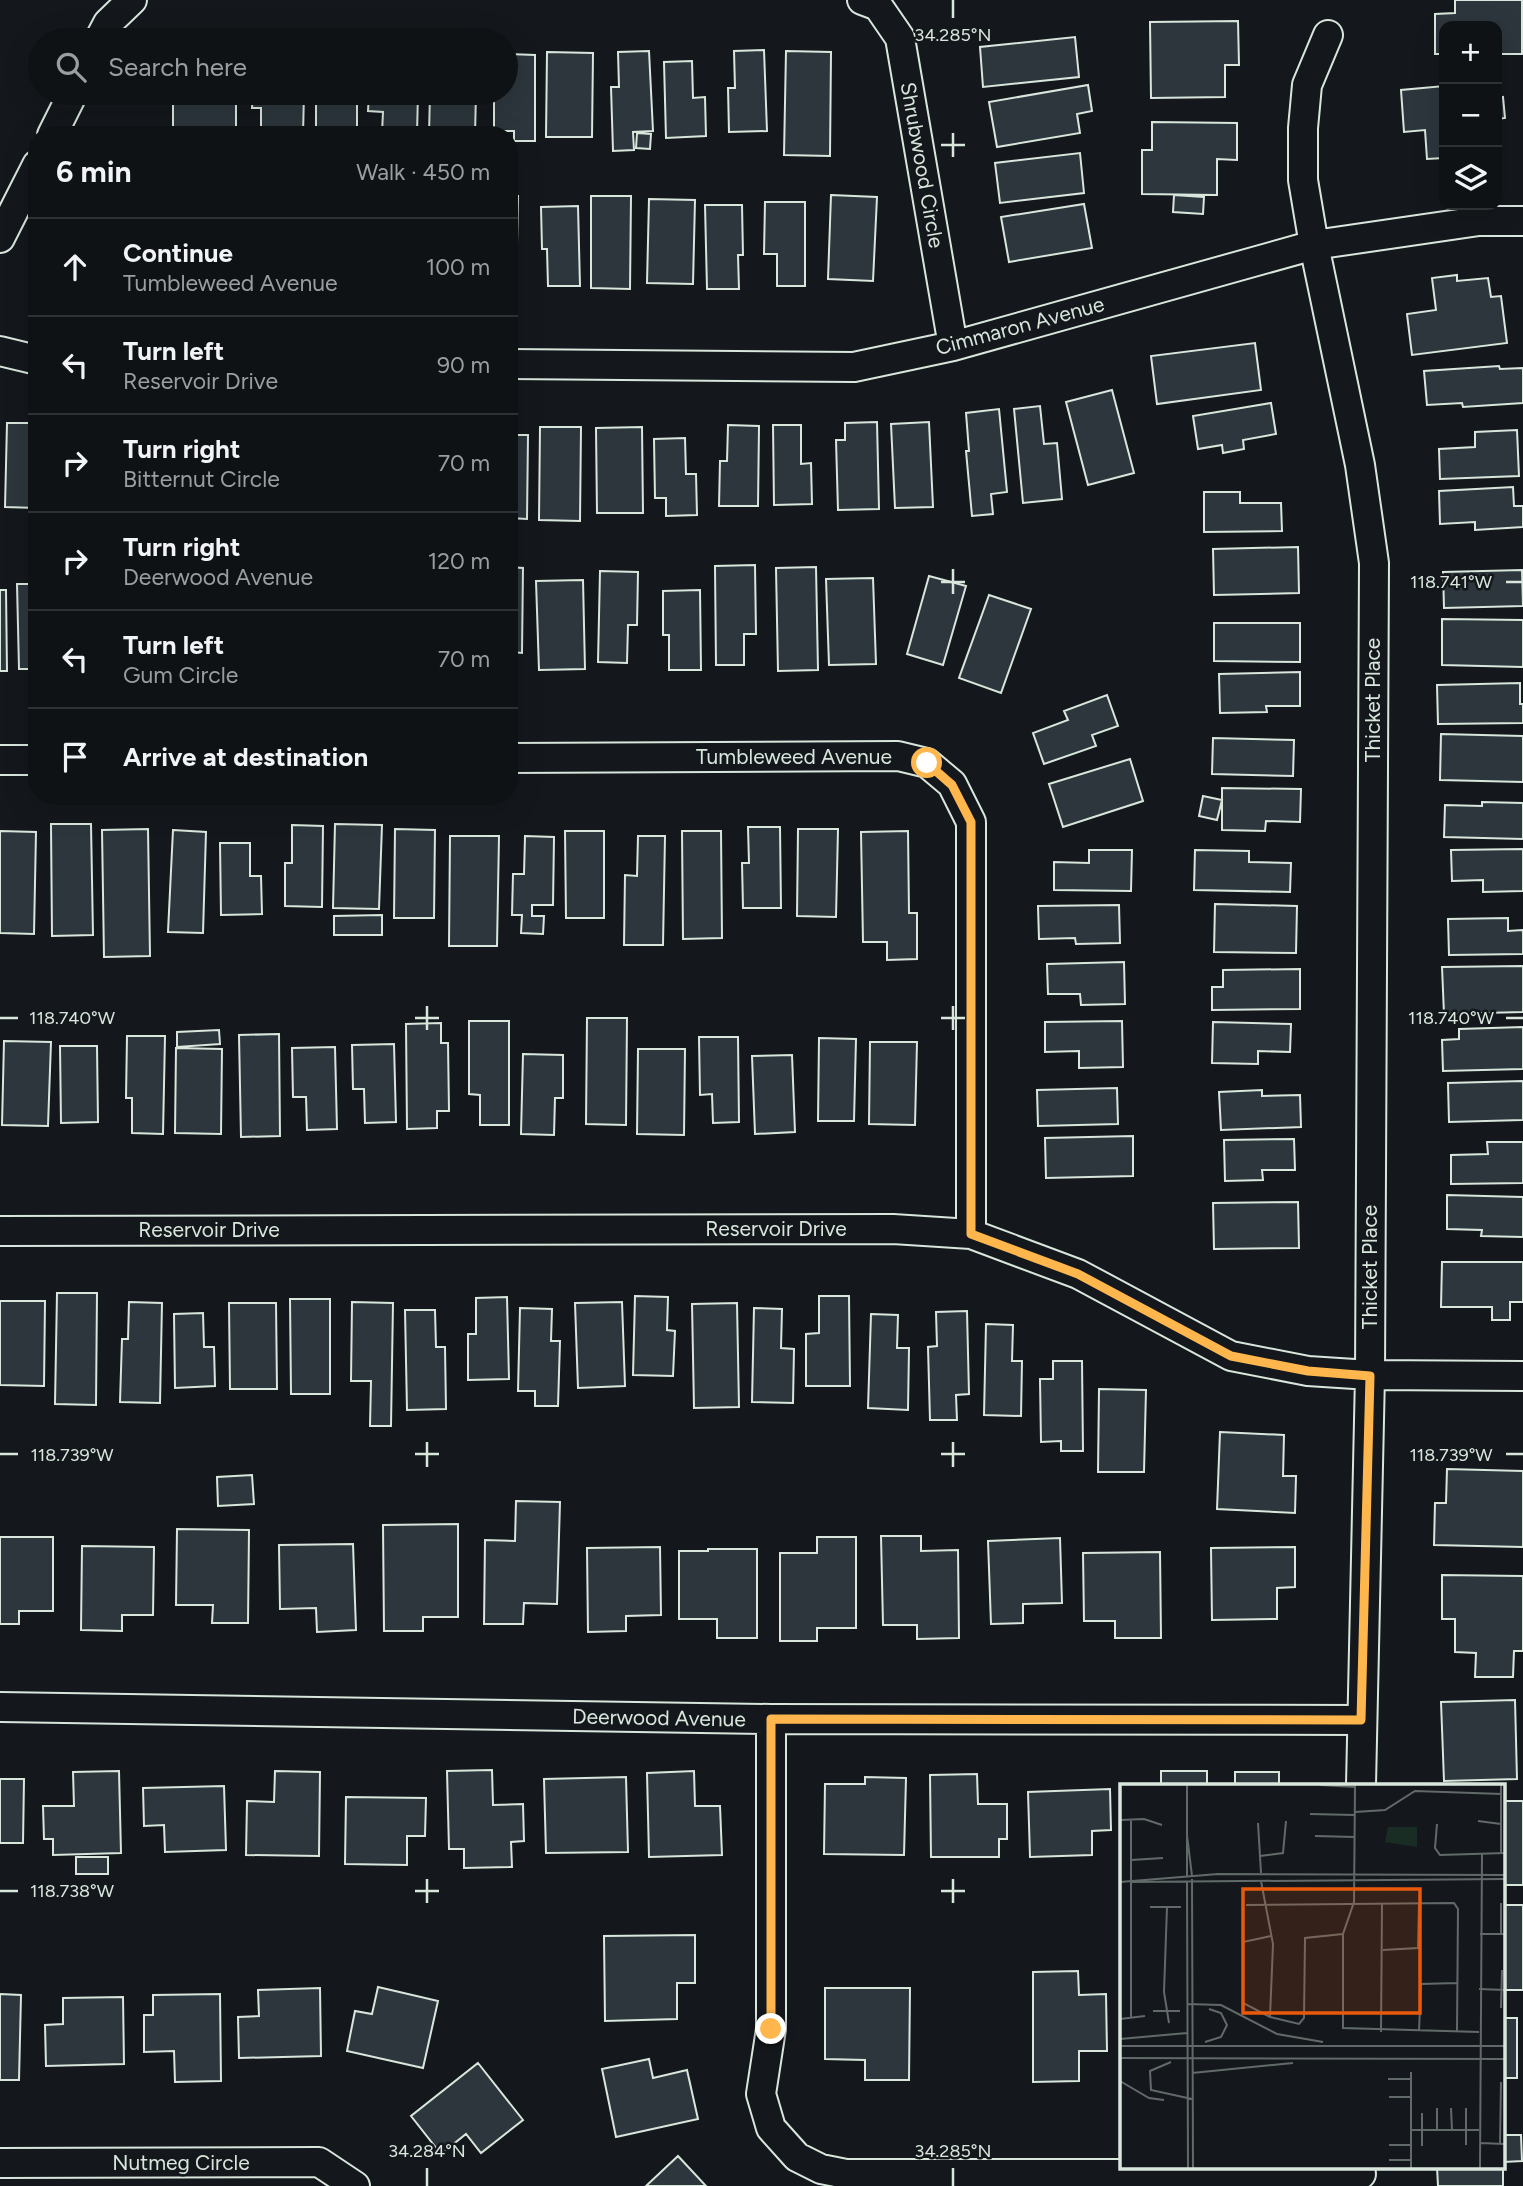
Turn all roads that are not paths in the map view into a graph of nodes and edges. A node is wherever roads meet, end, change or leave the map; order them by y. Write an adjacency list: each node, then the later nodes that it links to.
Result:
1 (130, 0): 3 (street)
2 (862, 0): 11 (street, Shrubwood Circle)
3 (105, 28)
4 (1328, 35): 10 (street, Thicket Place)
5 (67, 105): 6 (street)
6 (56, 126)
7 (28, 183): 9 (street)
8 (1523, 221): 10 (street, Cimmaron Avenue)
9 (0, 238)
10 (1314, 245): 11 (street, Cimmaron Avenue); 20 (street, Thicket Place)
11 (953, 346): 14 (street, Cimmaron Avenue)
12 (0, 351): 13 (street)
13 (28, 358)
14 (518, 364)
15 (518, 758): 19 (street, Tumbleweed Avenue)
16 (0, 760): 17 (street)
17 (28, 760)
18 (0, 1231): 19 (street, Reservoir Drive)
19 (971, 1234): 20 (street, Reservoir Drive)
20 (1370, 1376): 21 (street, Reservoir Drive); 24 (street, Thicket Place)
21 (1523, 1376)
22 (0, 1707): 23 (street, Deerwood Avenue)
23 (771, 1719): 24 (street, Deerwood Avenue); 27 (street)
24 (1361, 1720): 25 (street, Thicket Place)
25 (1361, 1784)
26 (0, 2164): 28 (street, Nutmeg Circle)
27 (1361, 2175)
28 (355, 2186)

